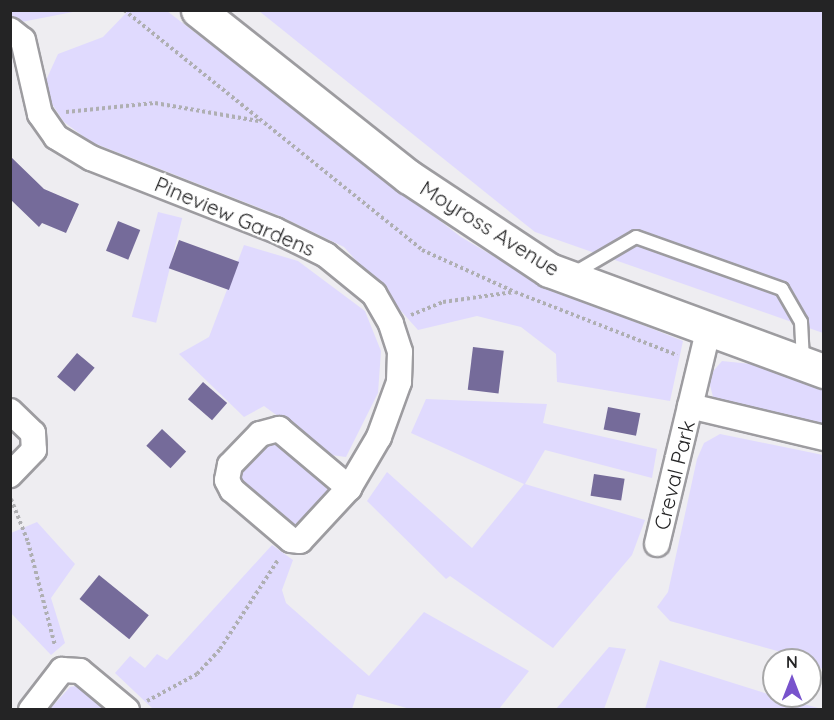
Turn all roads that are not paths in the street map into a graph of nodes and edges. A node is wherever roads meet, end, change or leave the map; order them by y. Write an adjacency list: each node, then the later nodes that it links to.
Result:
1 (198, 10): 3 (street, Moyross Avenue)
2 (17, 35): 10 (street, Pineview Gardens)
3 (568, 277): 4 (street, Moyross Avenue); 5 (lane)
4 (708, 331): 5 (street, Moyross Avenue); 6 (street, Creval Park)
5 (813, 368)
6 (690, 406): 8 (street, Creval Park); 11 (street, Creval Park)
7 (11, 411): 9 (street)
8 (824, 438)
9 (10, 475)
10 (349, 488): 10 (street, Pineview Gardens)
11 (657, 544)
12 (134, 707): 13 (street)
13 (31, 710)

